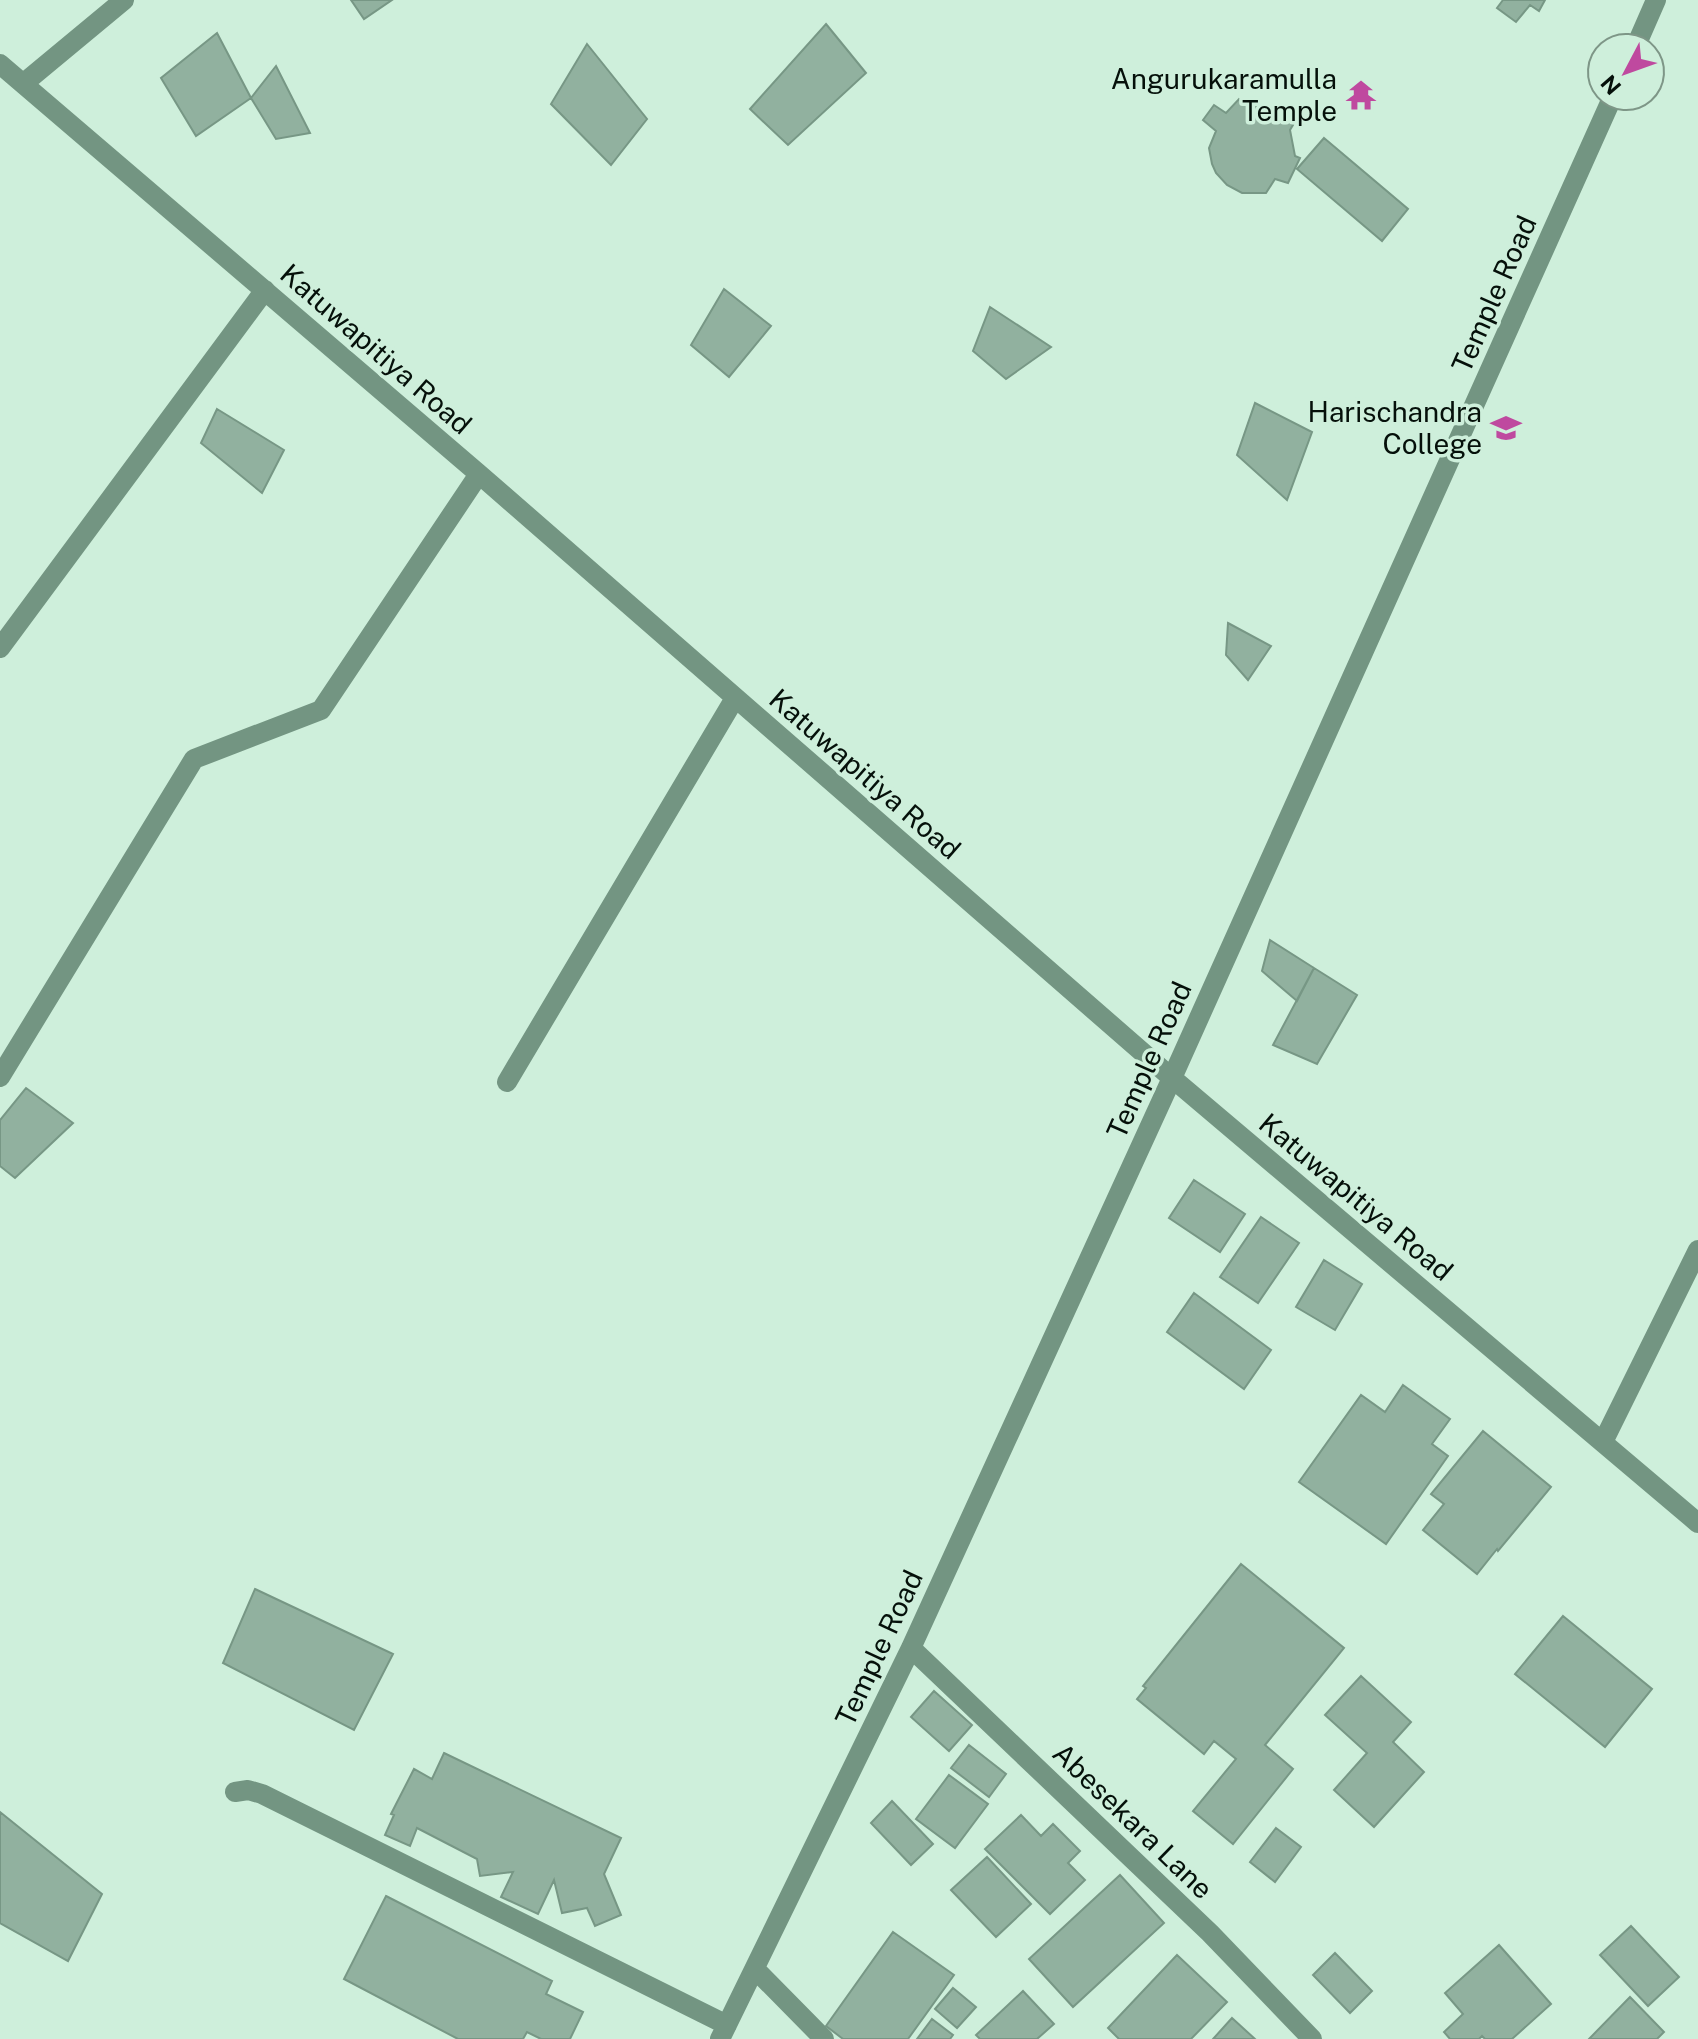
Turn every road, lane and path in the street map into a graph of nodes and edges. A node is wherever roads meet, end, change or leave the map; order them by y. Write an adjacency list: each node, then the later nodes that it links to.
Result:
1 (124, 0): 5 (street)
2 (1656, 0): 3 (street)
3 (1642, 32)
4 (0, 64): 5 (street, Katuwapitiya Road)
5 (24, 83): 7 (street, Katuwapitiya Road)
6 (1606, 112): 12 (street, Temple Road)
7 (265, 290): 8 (street, Katuwapitiya Road); 9 (street)
8 (479, 474): 10 (street, Katuwapitiya Road); 11 (street)
9 (0, 648)
10 (735, 698): 12 (street, Katuwapitiya Road); 13 (street)
11 (0, 1077)
12 (1172, 1078): 15 (street, Katuwapitiya Road); 17 (street, Temple Road)
13 (507, 1082)
14 (1698, 1250): 15 (street)
15 (1603, 1442): 16 (street, Katuwapitiya Road)
16 (1698, 1523)
17 (911, 1648): 19 (street, Temple Road); 22 (street, Abesekara Lane)
18 (235, 1792): 20 (street)
19 (755, 1969): 20 (street, Temple Road); 21 (street)
20 (723, 2032)
21 (824, 2039)
22 (1312, 2039)

